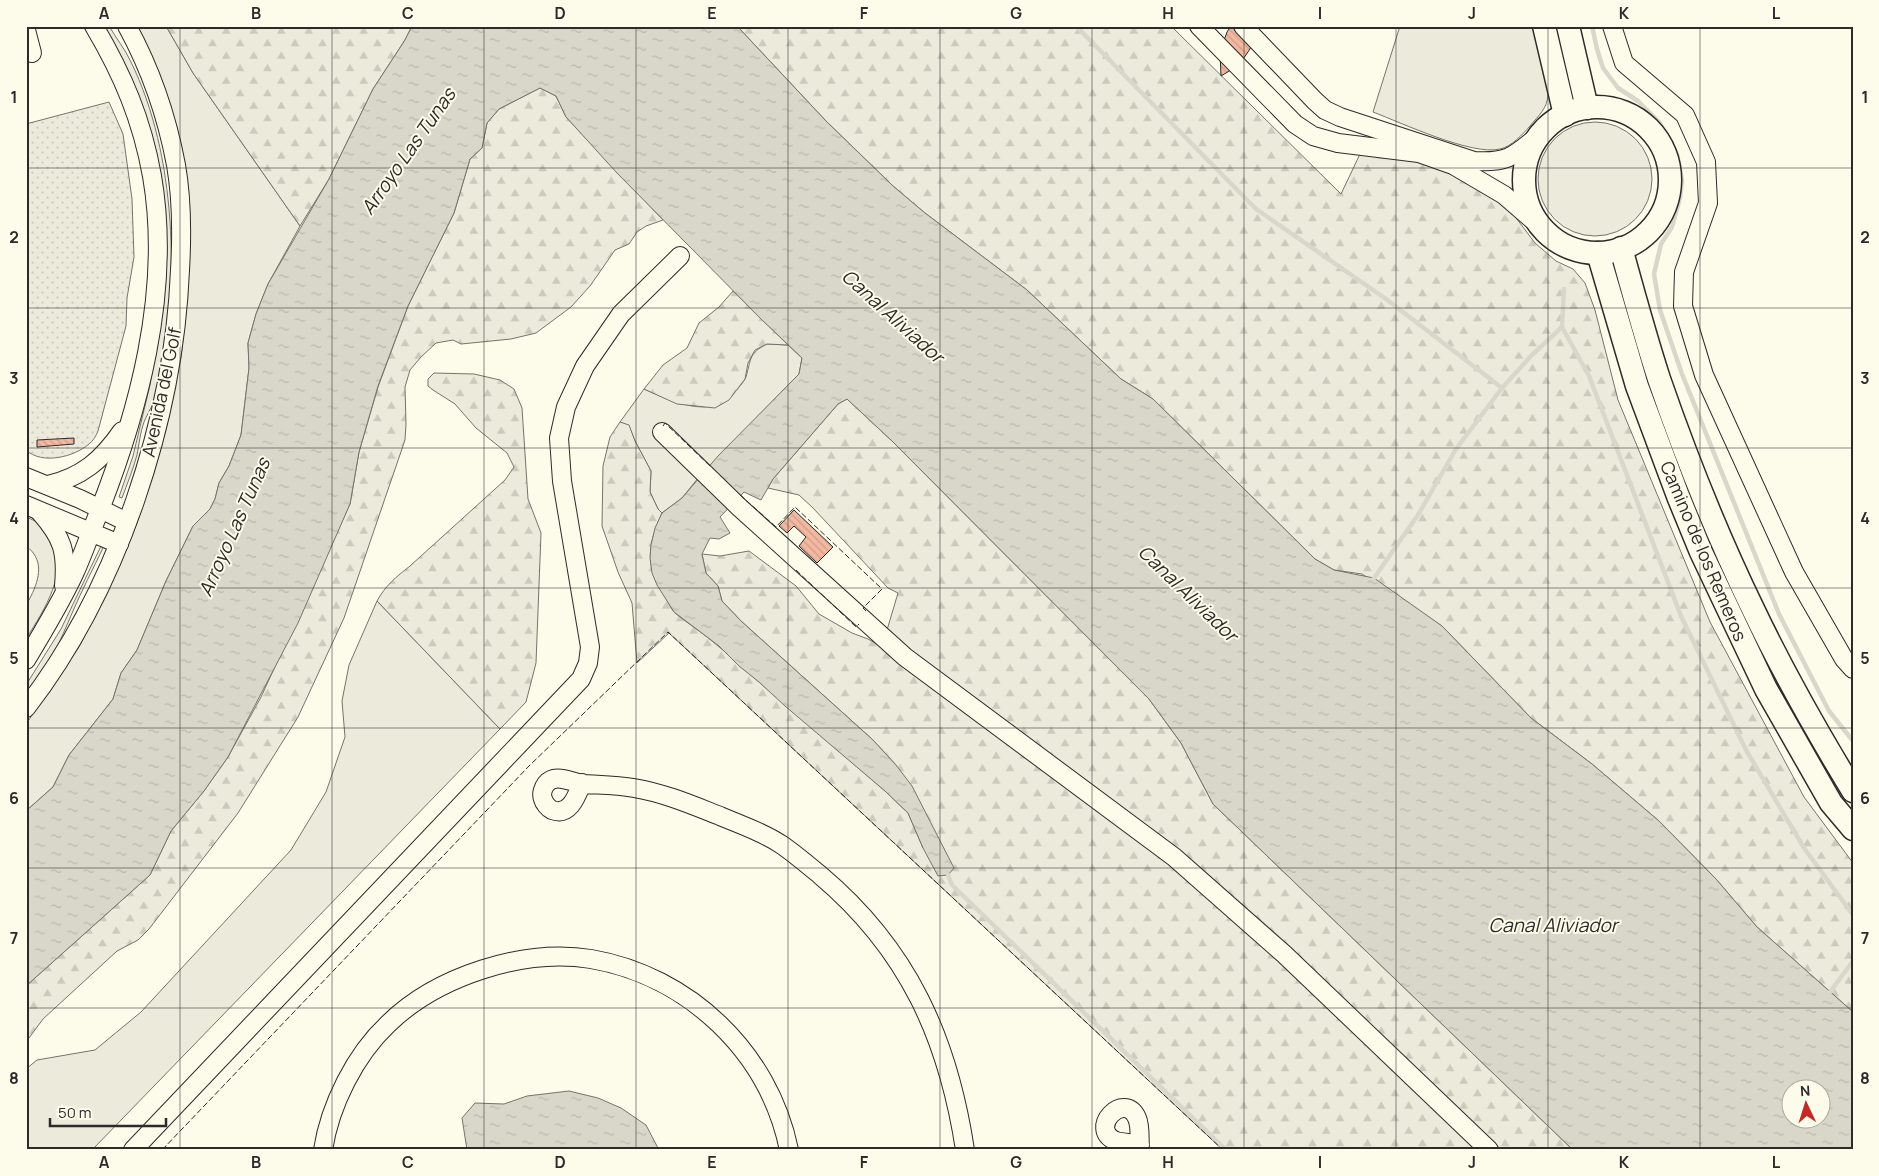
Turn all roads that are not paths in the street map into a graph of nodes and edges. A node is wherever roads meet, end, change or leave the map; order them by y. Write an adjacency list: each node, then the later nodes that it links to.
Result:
1 (94, 26): 17 (street, Avenida del Golf)
2 (127, 26): 23 (street, Avenida del Golf)
3 (1199, 26): 13 (street)
4 (1243, 26): 12 (street)
5 (1544, 26): 11 (main road)
6 (1568, 26): 10 (main road)
7 (1612, 26): 28 (street)
8 (26, 30): 9 (street)
9 (32, 53)
10 (1588, 108): 11 (main road); 14 (main road)
11 (1565, 114): 12 (main road)
12 (1538, 136): 13 (main road)
13 (1542, 228): 15 (main road)
14 (1621, 248): 15 (main road); 31 (main road, Camino de los Remeros)
15 (1598, 253): 32 (main road, Camino de los Remeros)
16 (680, 256): 33 (street)
17 (131, 416): 20 (street); 22 (street, Avenida del Golf)
18 (662, 432): 37 (street)
19 (26, 477): 20 (street)
20 (48, 485): 22 (street)
21 (33, 508): 24 (street); 26 (street)
22 (100, 509): 23 (street); 24 (street, Avenida del Golf)
23 (127, 522): 25 (street, Avenida del Golf)
24 (91, 532): 25 (street); 26 (street, Avenida del Golf)
25 (119, 544): 29 (street, Avenida del Golf)
26 (64, 593): 27 (street, Avenida del Golf)
27 (26, 660)
28 (1853, 669)
29 (26, 708)
30 (582, 784): 36 (street)
31 (1853, 791)
32 (1853, 829)
33 (133, 1150)
34 (323, 1150): 35 (street)
35 (790, 1150)
36 (965, 1150)
37 (1489, 1150)

